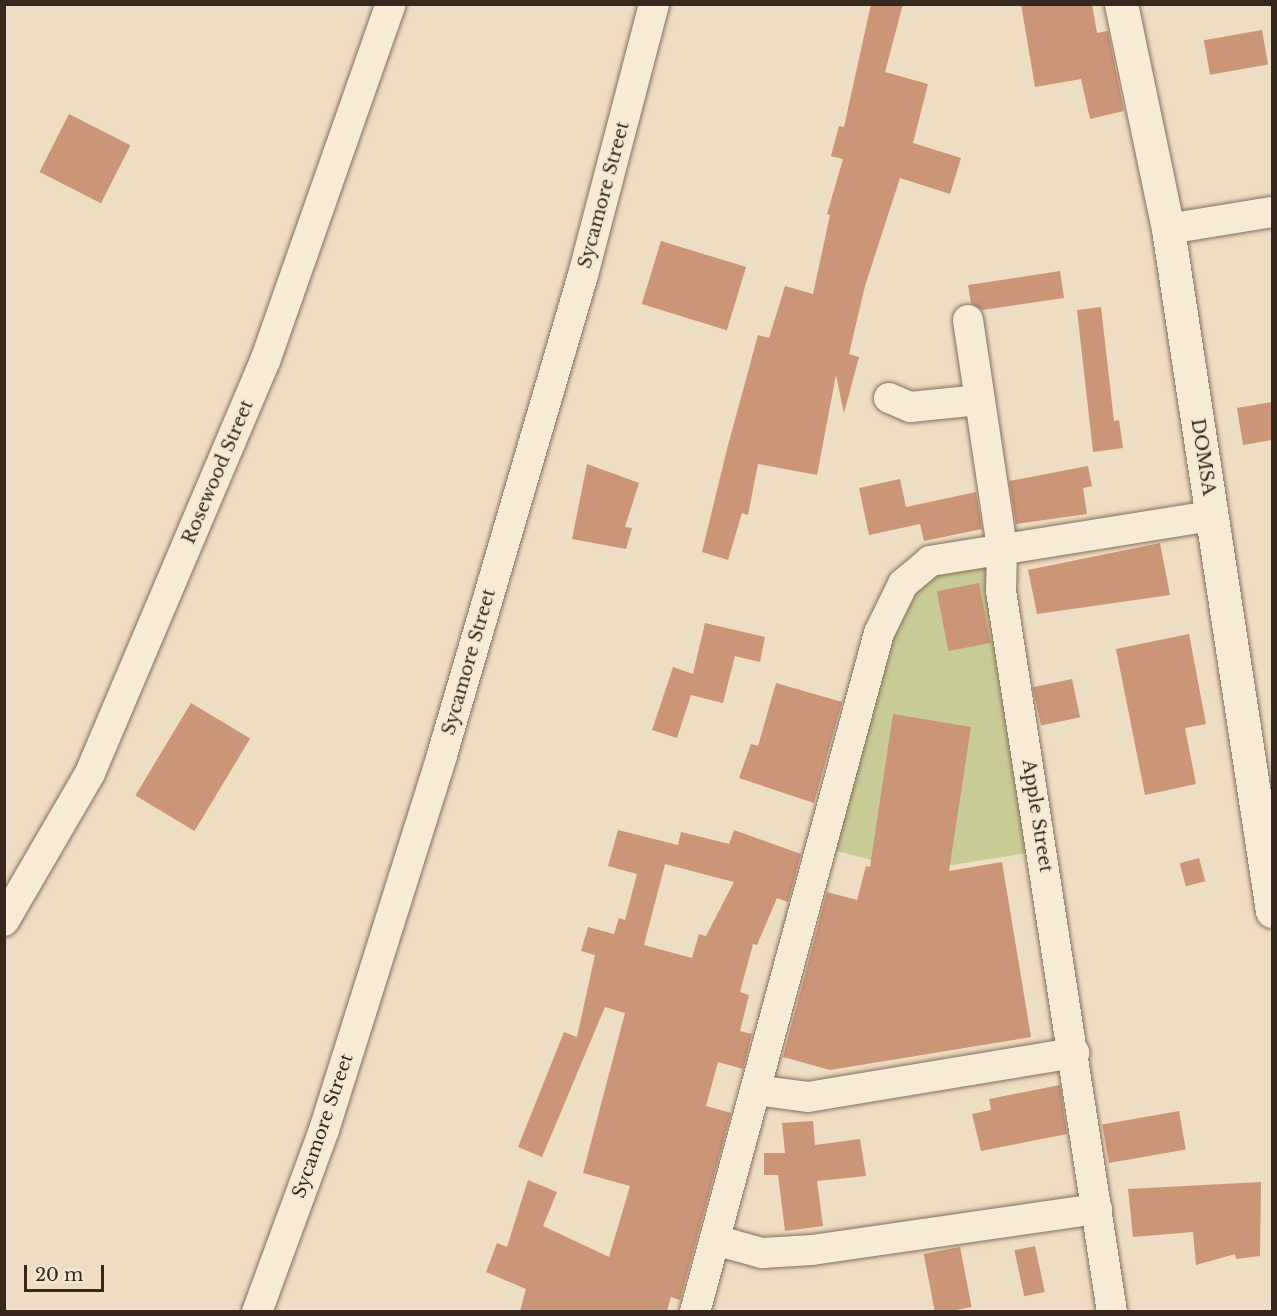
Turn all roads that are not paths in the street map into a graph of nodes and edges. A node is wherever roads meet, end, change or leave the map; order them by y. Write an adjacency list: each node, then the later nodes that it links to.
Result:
1 (391, 4): 12 (street, Rosewood Street)
2 (654, 4): 17 (street, Sycamore Street)
3 (1121, 4): 5 (main road, DOMSA)
4 (1272, 213): 5 (street)
5 (1168, 229): 9 (main road, DOMSA)
6 (968, 320): 8 (street, Apple Street)
7 (889, 398): 8 (street)
8 (980, 400): 10 (street, Apple Street)
9 (1212, 516): 10 (street); 11 (main road, DOMSA)
10 (1002, 548): 13 (street, Apple Street); 14 (street)
11 (1272, 911)
12 (4, 921)
13 (1074, 1053): 14 (street); 15 (street, Apple Street)
14 (755, 1090): 16 (street)
15 (1097, 1209): 16 (street); 19 (street, Apple Street)
16 (715, 1240): 18 (street)
17 (257, 1311)
18 (695, 1311)
19 (1112, 1311)

